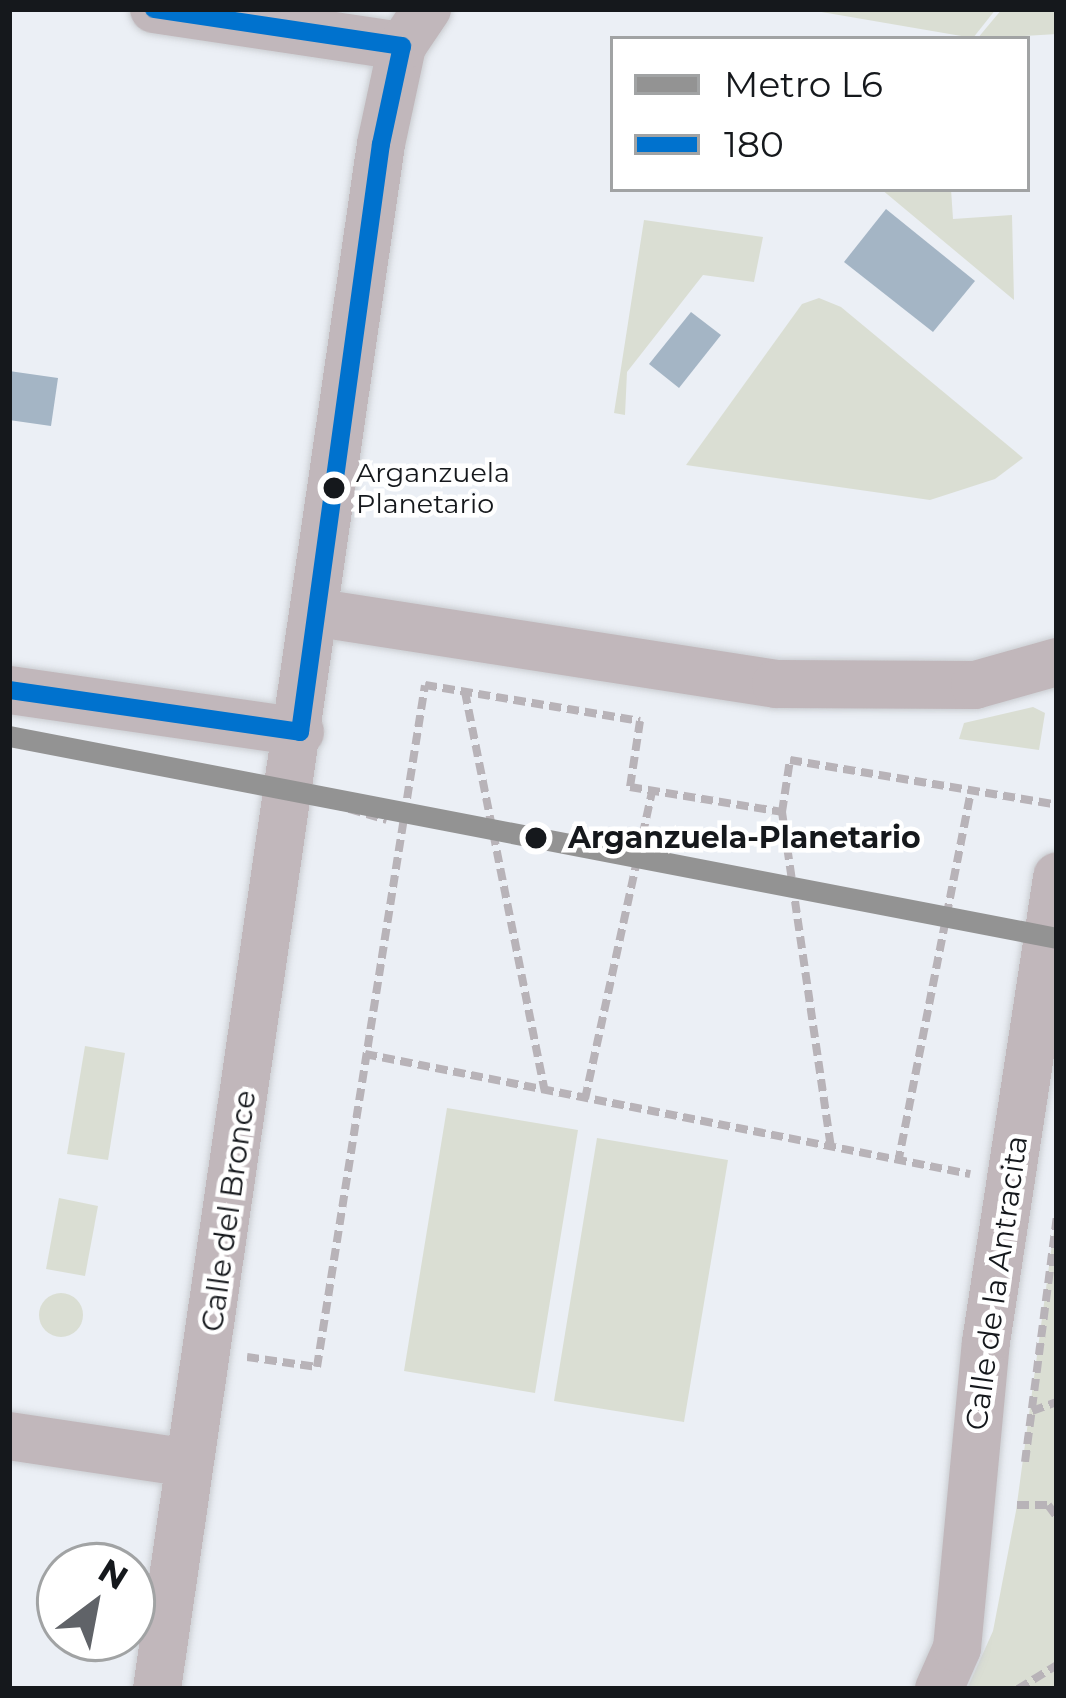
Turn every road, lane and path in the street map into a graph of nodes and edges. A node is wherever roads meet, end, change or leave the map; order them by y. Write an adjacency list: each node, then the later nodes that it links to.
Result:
1 (154, 9): 2 (street)
2 (415, 28): 3 (street, Calle del Bronce)
3 (318, 613): 4 (street); 7 (street, Calle del Bronce)
4 (1057, 662)
5 (9, 690): 7 (street)
6 (465, 692): 8 (path); 15 (path); 16 (path)
7 (300, 732): 28 (street, Calle del Bronce)
8 (652, 790): 12 (path); 17 (path)
9 (971, 790): 11 (path); 12 (path); 19 (path)
10 (332, 804): 13 (path)
11 (1054, 804)
12 (782, 812): 18 (path)
13 (387, 820)
14 (1057, 876): 34 (street, Calle de la Antracita)
15 (365, 1054): 16 (path); 24 (path)
16 (546, 1091): 17 (path)
17 (585, 1100): 18 (path)
18 (831, 1149): 19 (path)
19 (898, 1162): 20 (path)
20 (991, 1178)
21 (1057, 1214): 23 (path)
22 (1057, 1300): 23 (path)
23 (1044, 1313): 26 (path)
24 (239, 1356)
25 (1057, 1402): 26 (path)
26 (1032, 1411): 30 (path)
27 (9, 1436): 28 (street)
28 (189, 1463): 33 (street, Calle del Bronce)
29 (996, 1504): 30 (path)
30 (1020, 1505): 31 (path)
31 (1057, 1517)
32 (1057, 1665): 35 (path)
33 (157, 1689)
34 (939, 1689)
35 (1018, 1689)

